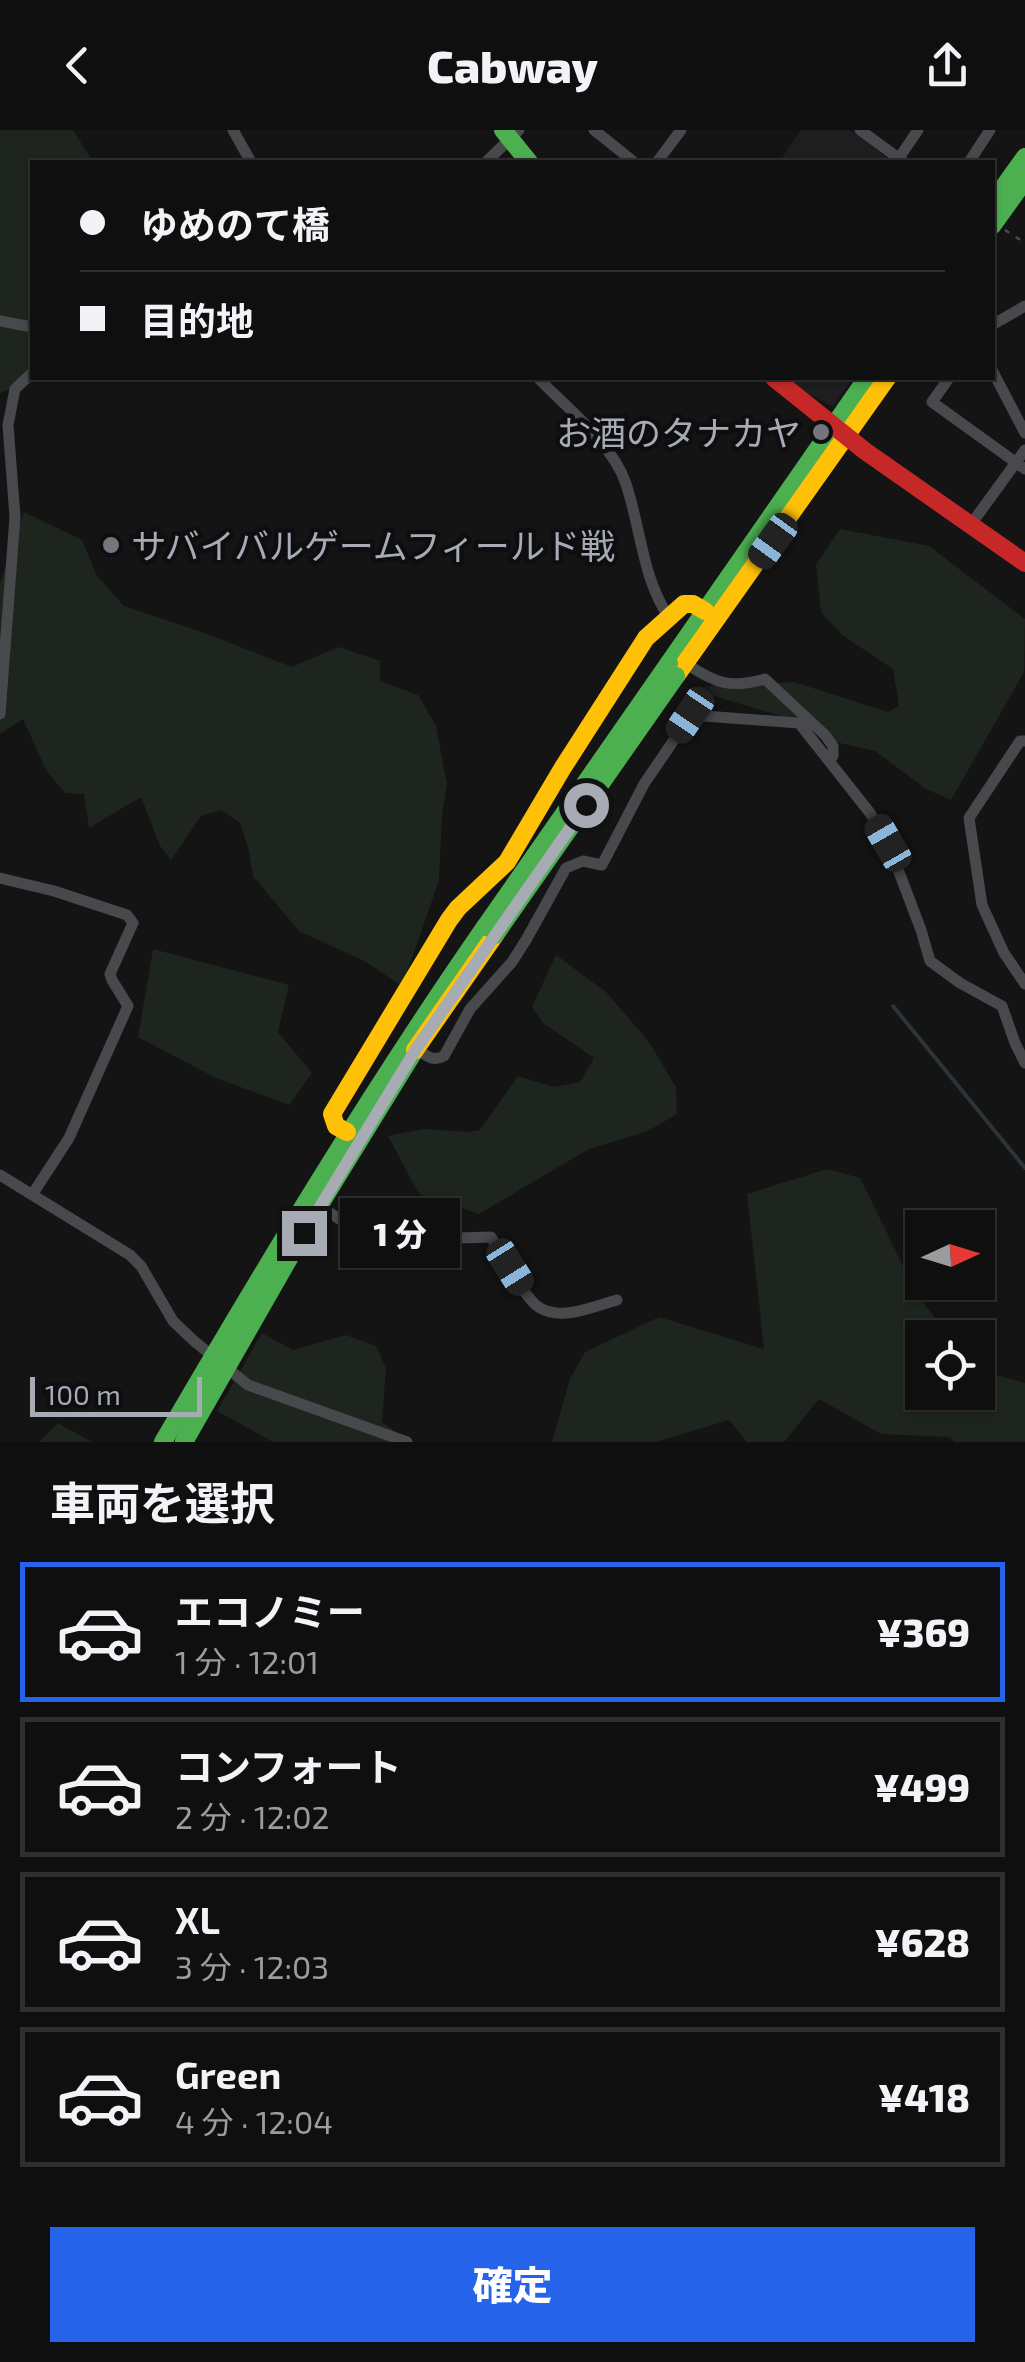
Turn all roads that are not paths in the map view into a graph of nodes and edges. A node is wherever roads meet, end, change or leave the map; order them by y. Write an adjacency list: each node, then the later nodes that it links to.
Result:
1 (234, 130): 9 (street)
2 (680, 130): 13 (street)
3 (860, 130): 14 (street)
4 (918, 130): 14 (street)
5 (990, 130): 15 (street)
6 (598, 131): 12 (street)
7 (511, 134): 10 (street); 11 (street)
8 (1025, 157): 17 (street)
9 (250, 160)
10 (488, 160)
11 (528, 160)
12 (632, 160)
13 (658, 160)
14 (902, 160)
15 (970, 160)
16 (1025, 180): 18 (street)
17 (995, 199)
18 (995, 224)
19 (1025, 306): 21 (street)
20 (0, 321): 22 (street)
21 (995, 323)
22 (30, 327)
23 (30, 375): 39 (street)
24 (995, 376): 31 (street)
25 (540, 380): 37 (street)
26 (776, 380): 30 (street)
27 (867, 380): 30 (street)
28 (885, 380): 30 (street)
29 (948, 380): 33 (street)
30 (840, 431): 34 (street); 36 (street); 38 (street)
31 (1025, 433)
32 (1025, 450): 33 (street)
33 (1020, 466): 34 (street)
34 (972, 523): 35 (street)
35 (1025, 562)
36 (705, 611): 37 (street); 38 (street)
37 (668, 616): 42 (street)
38 (677, 668): 41 (street); 45 (street, bridge)
39 (0, 714)
40 (1025, 742): 46 (street)
41 (830, 760): 43 (street); 48 (street)
42 (520, 839): 43 (street); 49 (street)
43 (566, 868): 47 (street)
44 (0, 878): 51 (street)
45 (490, 931): 47 (street); 49 (street)
46 (1025, 984)
47 (416, 1049): 52 (street)
48 (1025, 1063)
49 (347, 1132): 54 (street)
50 (0, 1174): 51 (street)
51 (32, 1195): 54 (street)
52 (319, 1206): 53 (street); 54 (street)
53 (618, 1300)
54 (220, 1363): 55 (street); 56 (street); 57 (street)
55 (163, 1442)
56 (184, 1442)
57 (407, 1442)

